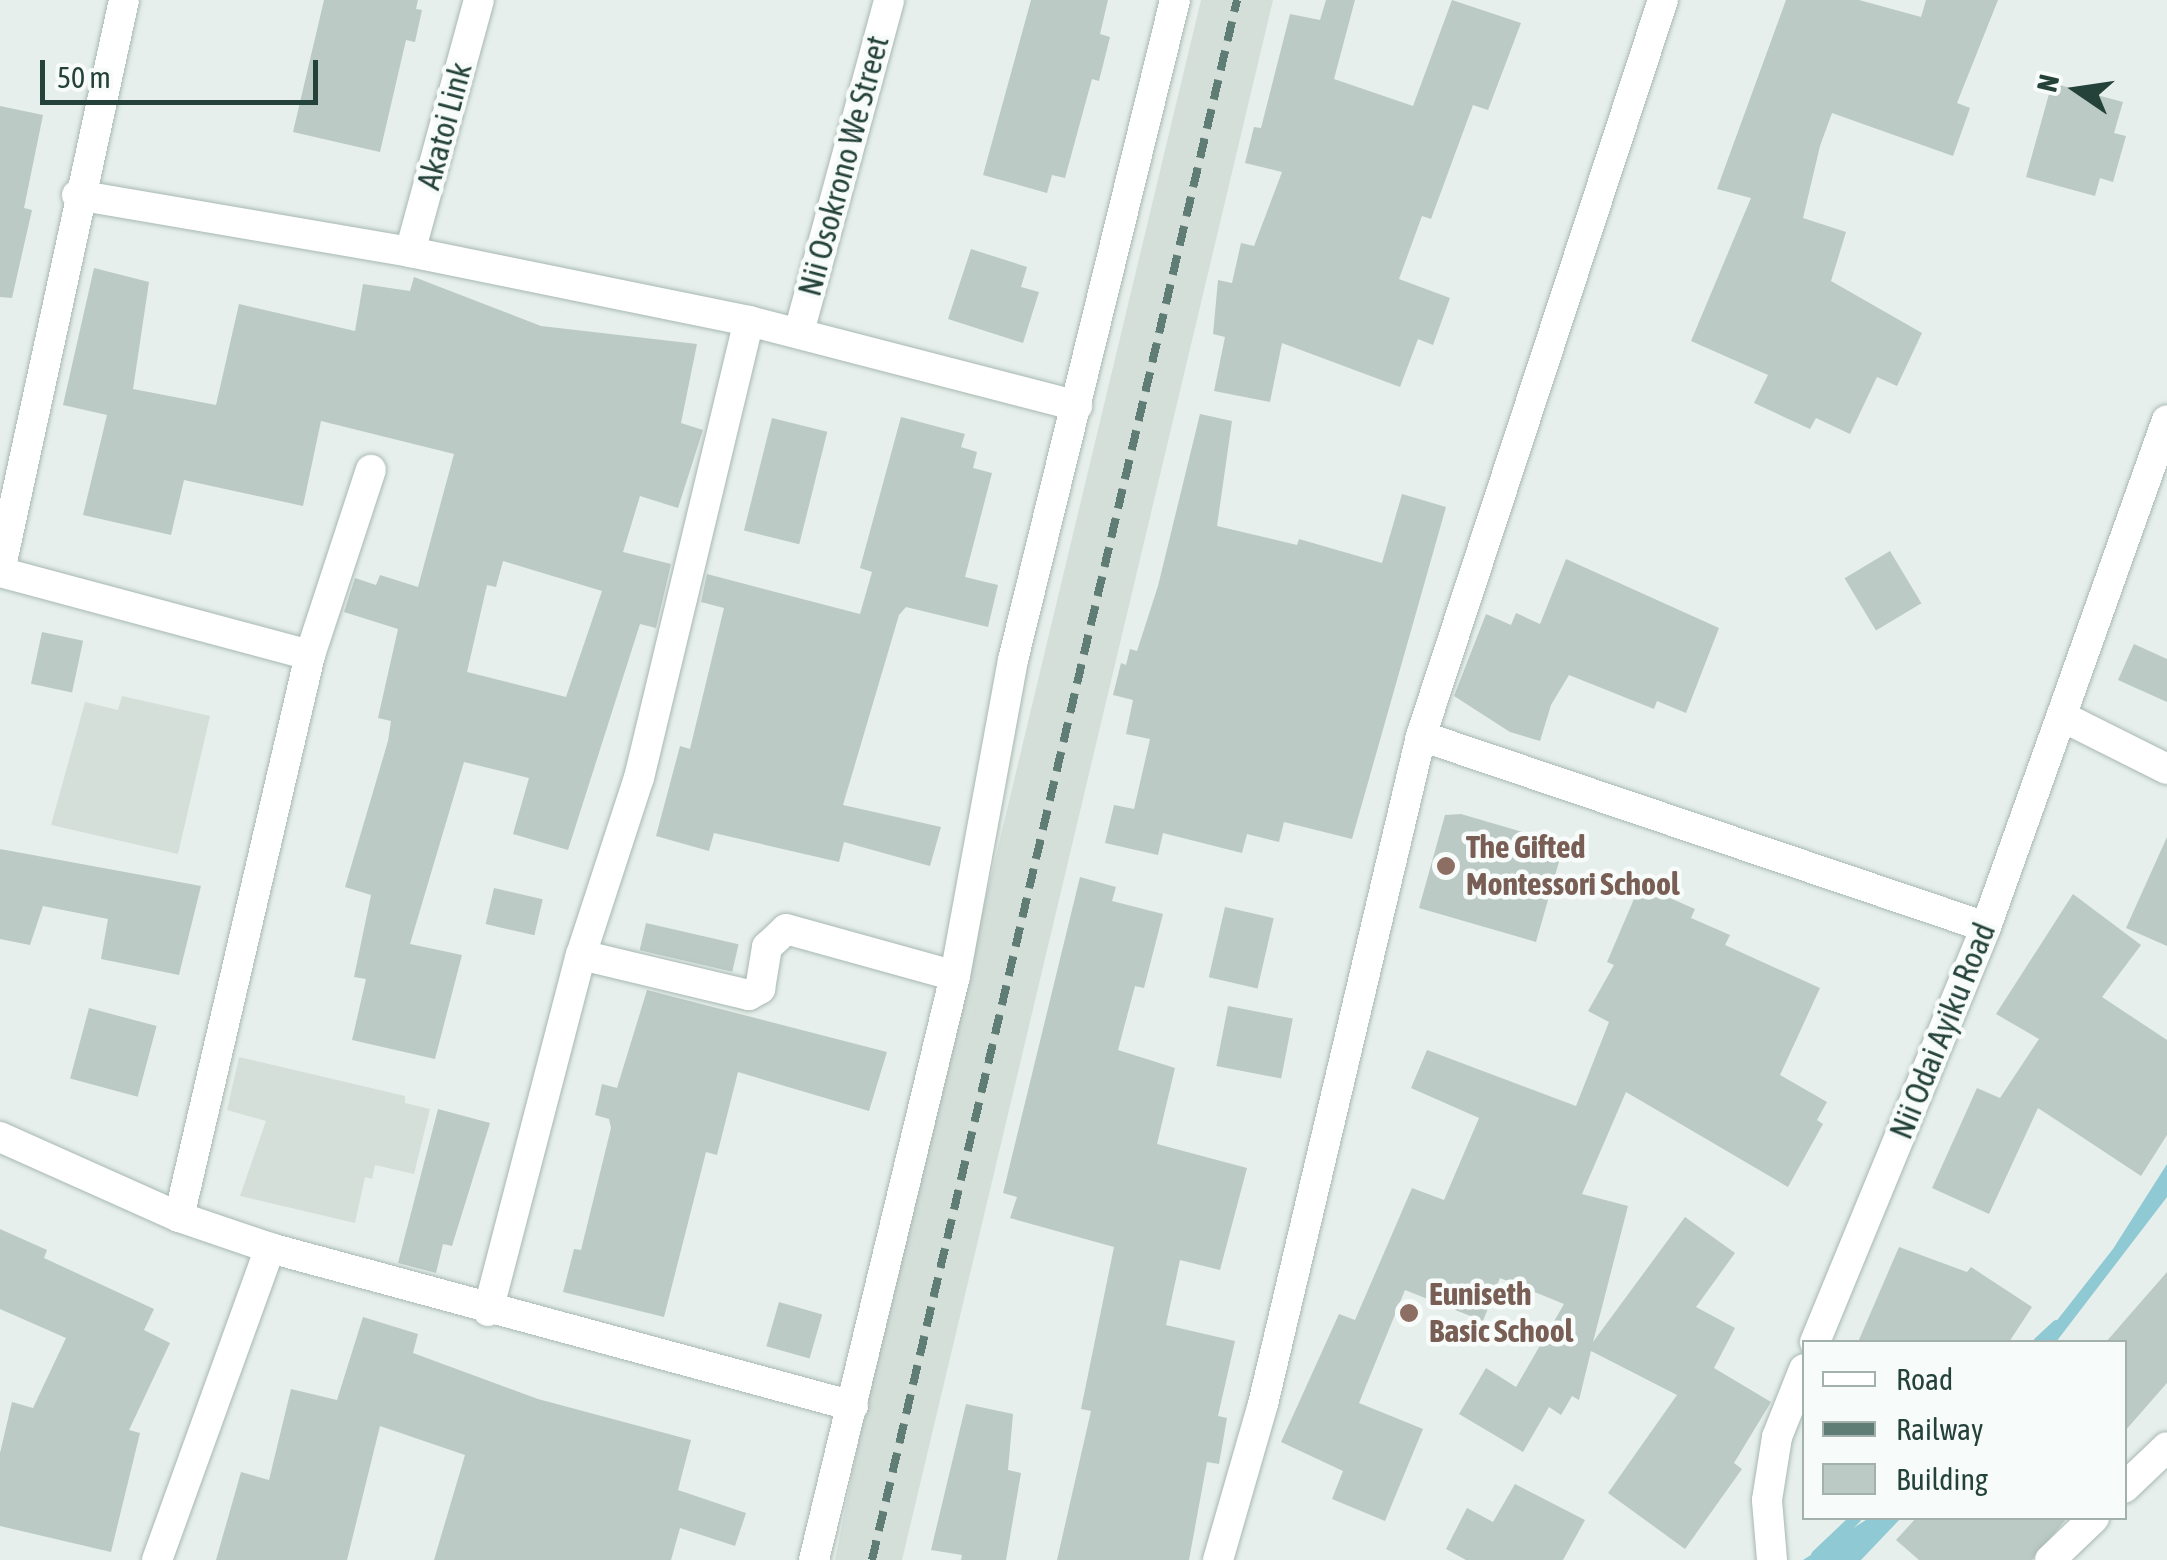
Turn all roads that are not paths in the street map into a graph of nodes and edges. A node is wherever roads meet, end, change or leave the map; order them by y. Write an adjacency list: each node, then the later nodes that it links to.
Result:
1 (124, 0): 6 (street)
2 (480, 0): 7 (street, Akatoi Link)
3 (889, 0): 9 (street, Nii Osokrono We Street)
4 (1175, 0): 10 (street)
5 (1663, 0): 16 (street)
6 (78, 195): 7 (street); 13 (street)
7 (410, 252): 8 (street)
8 (749, 321): 9 (street); 19 (street)
9 (799, 332): 10 (street)
10 (1078, 406): 20 (street)
11 (2167, 420): 15 (street, Nii Odai Ayiku Road)
12 (371, 470): 14 (street)
13 (0, 572): 14 (street)
14 (310, 654): 22 (street)
15 (2065, 718): 17 (street); 18 (street, Nii Odai Ayiku Road)
16 (1421, 736): 18 (street); 33 (street)
17 (2167, 769)
18 (1986, 927): 25 (street, Nii Odai Ayiku Road)
19 (582, 955): 20 (street); 24 (street)
20 (954, 976): 27 (street)
21 (0, 1137): 22 (street)
22 (179, 1216): 23 (street)
23 (270, 1248): 24 (street); 31 (street)
24 (488, 1312): 27 (street)
25 (1817, 1340)
26 (1802, 1374): 34 (street)
27 (854, 1406): 32 (street)
28 (2167, 1446): 29 (street)
29 (2127, 1485)
30 (2092, 1520): 35 (street)
31 (157, 1560)
32 (814, 1560)
33 (1218, 1560)
34 (1772, 1560)
35 (2050, 1560)

